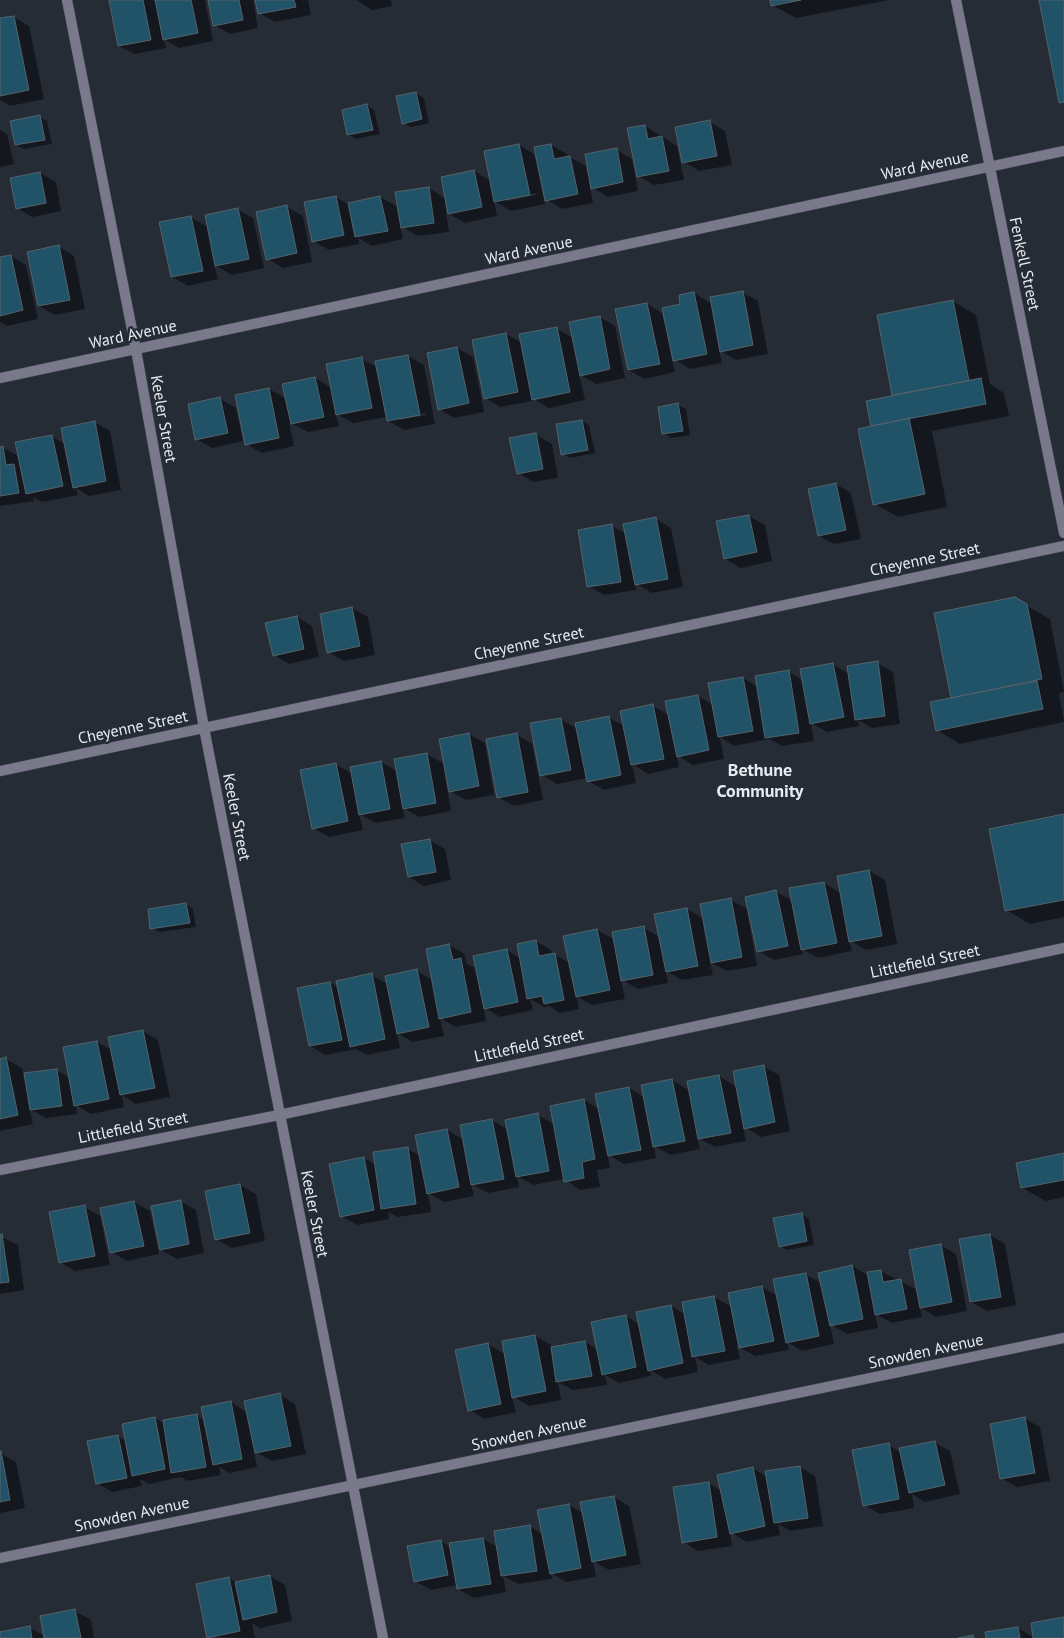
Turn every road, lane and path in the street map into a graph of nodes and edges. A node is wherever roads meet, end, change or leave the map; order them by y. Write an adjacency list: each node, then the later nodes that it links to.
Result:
1 (67, 0): 5 (street, Keeler Street)
2 (956, 0): 4 (street, Fenkell Street)
3 (1064, 151): 4 (street, Ward Avenue)
4 (989, 168): 5 (street, Ward Avenue); 7 (street, Fenkell Street)
5 (136, 350): 6 (street, Ward Avenue); 9 (street, Keeler Street)
6 (0, 378)
7 (1064, 533)
8 (1064, 546): 9 (street, Cheyenne Street)
9 (204, 728): 10 (street, Cheyenne Street); 12 (street, Keeler Street)
10 (0, 771)
11 (1064, 948): 12 (street, Littlefield Street)
12 (279, 1115): 13 (street, Littlefield Street); 15 (street, Keeler Street)
13 (0, 1170)
14 (1064, 1338): 15 (street, Snowden Avenue)
15 (352, 1485): 16 (street, Snowden Avenue); 17 (street, Keeler Street)
16 (0, 1558)
17 (382, 1638)

